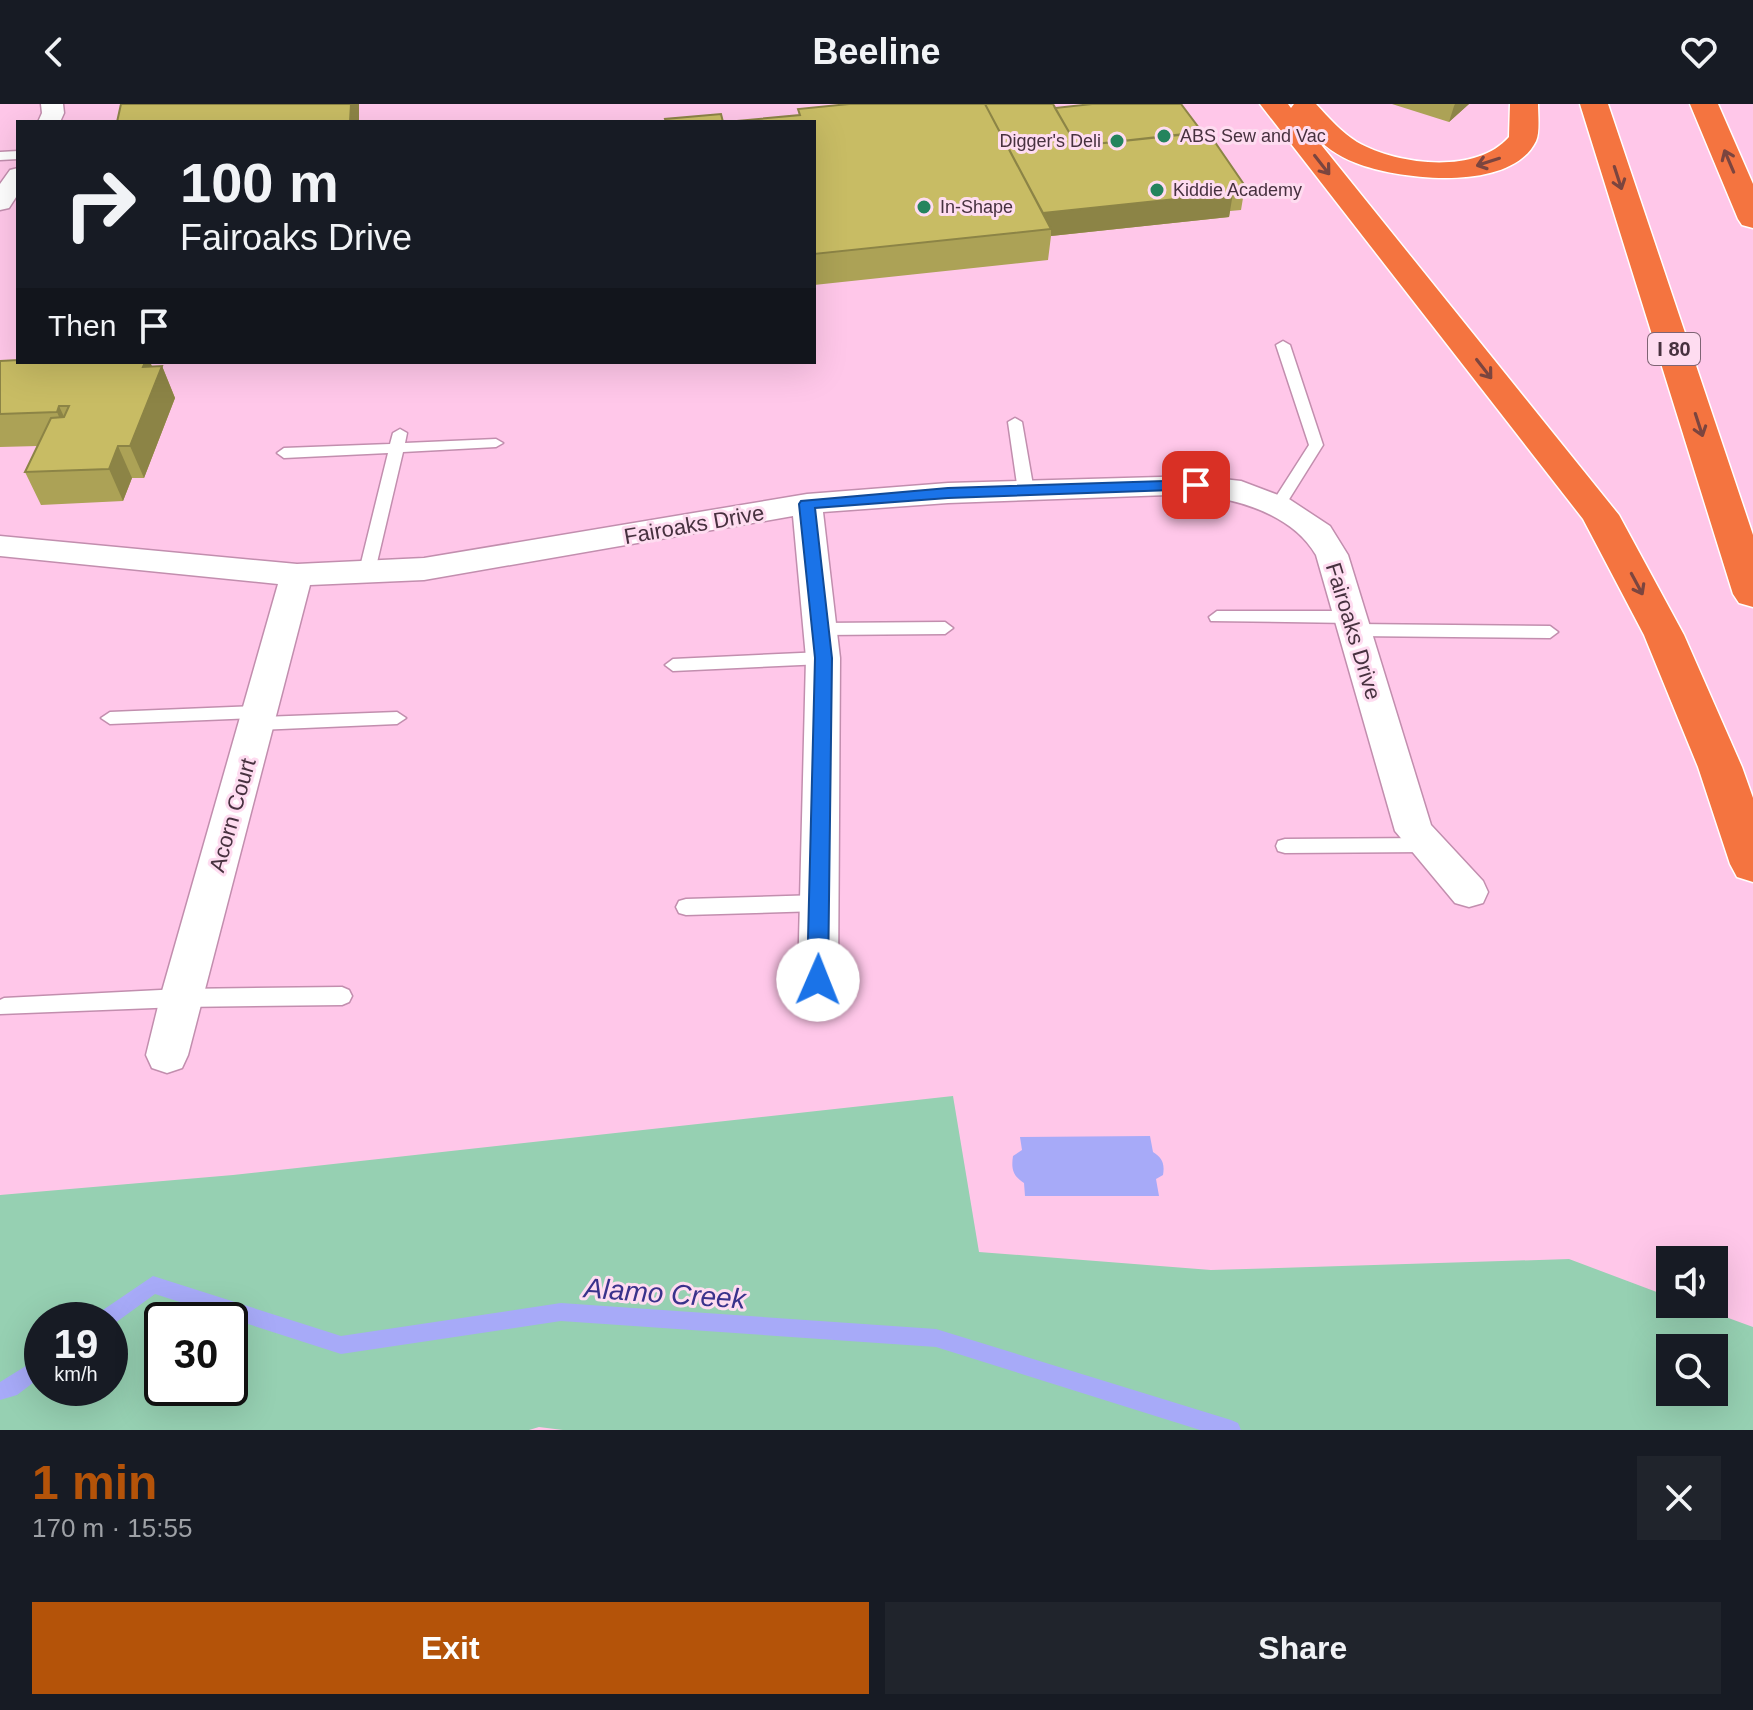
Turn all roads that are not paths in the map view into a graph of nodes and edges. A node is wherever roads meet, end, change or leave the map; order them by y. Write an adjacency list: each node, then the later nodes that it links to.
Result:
1 (1274, 104): 32 (highway, one-way to 32)
2 (1302, 104): 3 (highway, one-way to 2)
3 (1524, 104)
4 (1594, 104): 20 (highway, I 80, one-way to 20)
5 (1704, 104): 8 (highway, one-way to 5)
6 (16, 178): 7 (street)
7 (0, 203)
8 (1753, 219)
9 (1283, 345): 16 (lane)
10 (1015, 422): 14 (lane)
11 (399, 441): 12 (lane); 13 (lane); 18 (lane)
12 (496, 443)
13 (284, 453)
14 (1026, 491): 15 (street, Fairoaks Drive); 16 (street, Fairoaks Drive)
15 (807, 504): 18 (street, Fairoaks Drive); 25 (street)
16 (1278, 506): 22 (street, Fairoaks Drive)
17 (0, 546): 19 (street, Fairoaks Drive)
18 (367, 571): 19 (street, Fairoaks Drive)
19 (297, 575): 28 (street, Acorn Court)
20 (1753, 594)
21 (1217, 617): 22 (lane)
22 (1353, 624): 24 (lane); 30 (street, Fairoaks Drive)
23 (945, 628): 25 (lane)
24 (1550, 632)
25 (822, 644): 26 (lane); 34 (street)
26 (673, 665)
27 (110, 718): 28 (lane)
28 (258, 718): 29 (lane); 38 (street, Acorn Court)
29 (397, 718)
30 (1426, 845): 31 (lane); 33 (street, Fairoaks Drive)
31 (1285, 846)
32 (1753, 864)
33 (1469, 892)
34 (819, 903): 35 (lane); 36 (street)
35 (686, 907)
36 (818, 980)
37 (342, 996): 38 (lane)
38 (180, 998): 39 (lane); 40 (street, Acorn Court)
39 (4, 1007)
40 (167, 1055)

